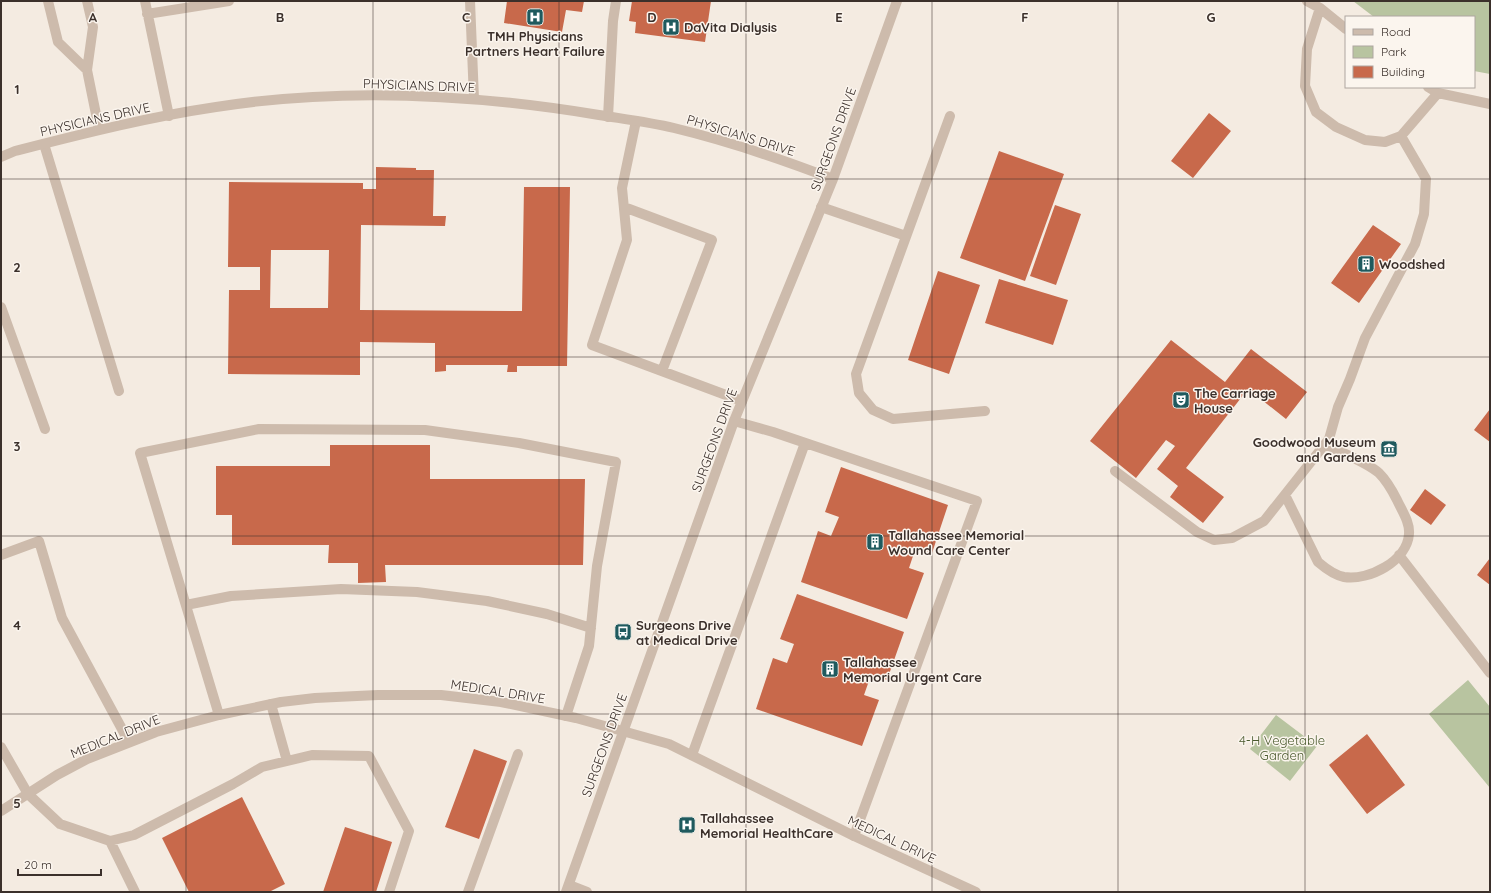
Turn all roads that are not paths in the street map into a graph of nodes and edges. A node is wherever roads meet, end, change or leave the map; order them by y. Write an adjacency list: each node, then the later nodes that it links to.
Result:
1 (48, 1): 12 (street)
2 (87, 1): 12 (street)
3 (145, 1): 10 (street)
4 (229, 1): 10 (street)
5 (470, 1): 15 (street)
6 (616, 1): 19 (street)
7 (897, 1): 25 (street, SURGEONS DRIVE)
8 (1307, 1): 9 (street)
9 (1320, 8): 11 (street); 22 (street)
10 (147, 14): 17 (street)
11 (1345, 28)
12 (87, 70): 21 (street)
13 (1430, 88): 14 (street)
14 (1438, 93): 16 (street); 22 (street)
15 (474, 99): 17 (street, PHYSICIANS DRIVE); 19 (street, PHYSICIANS DRIVE)
16 (1490, 104)
17 (170, 116): 21 (street, PHYSICIANS DRIVE)
18 (950, 116): 28 (street)
19 (608, 117): 20 (street, PHYSICIANS DRIVE)
20 (636, 121): 25 (street, PHYSICIANS DRIVE); 26 (street)
21 (99, 129): 23 (street, PHYSICIANS DRIVE)
22 (1401, 136): 37 (street)
23 (44, 144): 24 (street, PHYSICIANS DRIVE); 31 (street)
24 (1, 157)
25 (833, 179): 27 (street, SURGEONS DRIVE)
26 (624, 207): 30 (street); 30 (street)
27 (821, 207): 28 (street); 32 (street, SURGEONS DRIVE)
28 (906, 236): 33 (street)
29 (1, 307): 35 (street)
30 (662, 371): 32 (street)
31 (119, 391)
32 (742, 402): 34 (street, SURGEONS DRIVE)
33 (985, 411)
34 (734, 421): 36 (street); 48 (street, SURGEONS DRIVE)
35 (45, 429)
36 (806, 443): 52 (street); 56 (street)
37 (1325, 444): 39 (street); 41 (street)
38 (1114, 471): 39 (street)
39 (1285, 495): 41 (street)
40 (1, 553): 49 (street)
41 (1399, 554): 44 (street)
42 (186, 605): 43 (street); 43 (street); 46 (street)
43 (591, 628): 47 (street)
44 (1490, 673)
45 (271, 704): 46 (street, MEDICAL DRIVE); 47 (street, MEDICAL DRIVE); 53 (street)
46 (218, 715): 49 (street, MEDICAL DRIVE)
47 (566, 716): 48 (street, MEDICAL DRIVE)
48 (623, 731): 52 (street, MEDICAL DRIVE); 58 (street, SURGEONS DRIVE)
49 (129, 742): 54 (street, MEDICAL DRIVE)
50 (1, 747): 54 (street)
51 (518, 754): 61 (street)
52 (692, 755): 56 (street, MEDICAL DRIVE)
53 (287, 761): 57 (street); 60 (street)
54 (28, 794): 55 (street, MEDICAL DRIVE); 57 (street)
55 (1, 811)
56 (854, 836): 63 (street, MEDICAL DRIVE)
57 (110, 841): 59 (street)
58 (568, 888): 62 (street)
59 (135, 892)
60 (389, 892)
61 (468, 892)
62 (587, 892)
63 (976, 892)

